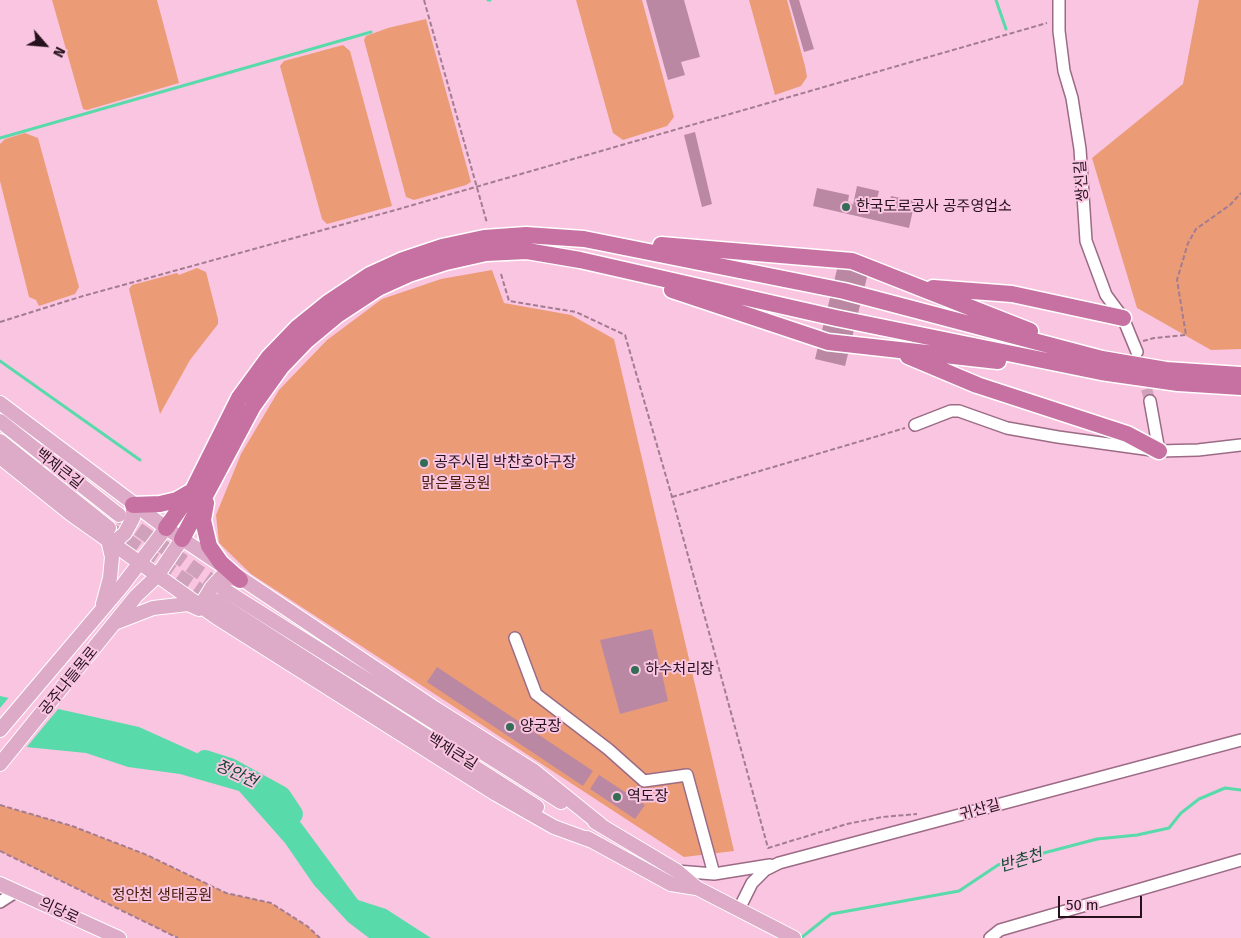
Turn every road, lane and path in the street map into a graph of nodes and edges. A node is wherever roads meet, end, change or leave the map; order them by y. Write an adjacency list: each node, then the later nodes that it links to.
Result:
1 (424, 0): 4 (path)
2 (1060, 0): 3 (street, 쌍신길)
3 (1059, 20): 4 (path); 11 (street, 쌍신길)
4 (476, 186): 6 (path); 12 (path)
5 (1241, 193): 13 (path)
6 (487, 223)
7 (584, 239): 10 (highway); 15 (highway); 26 (highway)
8 (580, 260): 14 (highway); 15 (highway); 26 (highway)
9 (501, 274): 27 (path)
10 (917, 287): 11 (highway); 15 (highway)
11 (1123, 318): 13 (street, 쌍신길)
12 (0, 322)
13 (1135, 348)
14 (892, 349): 15 (highway); 24 (highway)
15 (1101, 366): 16 (highway); 17 (highway)
16 (1241, 375)
17 (1241, 387)
18 (1150, 401): 24 (street)
19 (0, 403): 28 (main road)
20 (0, 421): 29 (main road, 백제큰길)
21 (915, 425): 24 (street); 27 (path)
22 (0, 441): 31 (main road, 백제큰길)
23 (1241, 445): 24 (street)
24 (1159, 451)
25 (0, 457): 31 (main road)
26 (200, 494): 28 (highway); 30 (highway); 32 (highway); 35 (highway)
27 (672, 497): 46 (path)
28 (133, 505): 30 (main road); 31 (main road)
29 (119, 515)
30 (166, 528): 32 (main road); 33 (main road, 공주나들목로)
31 (109, 534): 33 (main road); 36 (main road)
32 (182, 540): 34 (main road, 공주나들목로); 35 (main road)
33 (140, 563): 34 (main road); 36 (main road, 공주나들목로)
34 (158, 576): 39 (main road); 40 (main road, 공주나들목로)
35 (240, 580): 39 (main road); 47 (main road)
36 (116, 582): 42 (main road, 공주나들목로)
37 (223, 588): 47 (main road, 백제큰길)
38 (214, 600): 48 (main road, 백제큰길)
39 (216, 617): 40 (main road); 48 (main road)
40 (116, 623): 44 (main road, 공주나들목로)
41 (515, 638): 53 (street)
42 (0, 730)
43 (1241, 740): 51 (street, 귀산길)
44 (0, 764)
45 (0, 805): 61 (path)
46 (918, 814)
47 (601, 825): 52 (main road, 백제큰길)
48 (595, 842): 55 (main road, 백제큰길)
49 (0, 851): 60 (path)
50 (1241, 860): 63 (street)
51 (779, 862): 53 (street); 58 (street, 귀산길)
52 (677, 871): 53 (street); 55 (main road, 백제큰길)
53 (714, 874)
54 (0, 884): 56 (main road, 의당로)
55 (697, 888): 58 (main road, 백제큰길)
56 (17, 891): 57 (street); 59 (main road, 의당로)
57 (0, 902)
58 (740, 909): 62 (main road, 백제큰길)
59 (119, 938)
60 (178, 938)
61 (320, 938)
62 (794, 938)
63 (990, 938)

